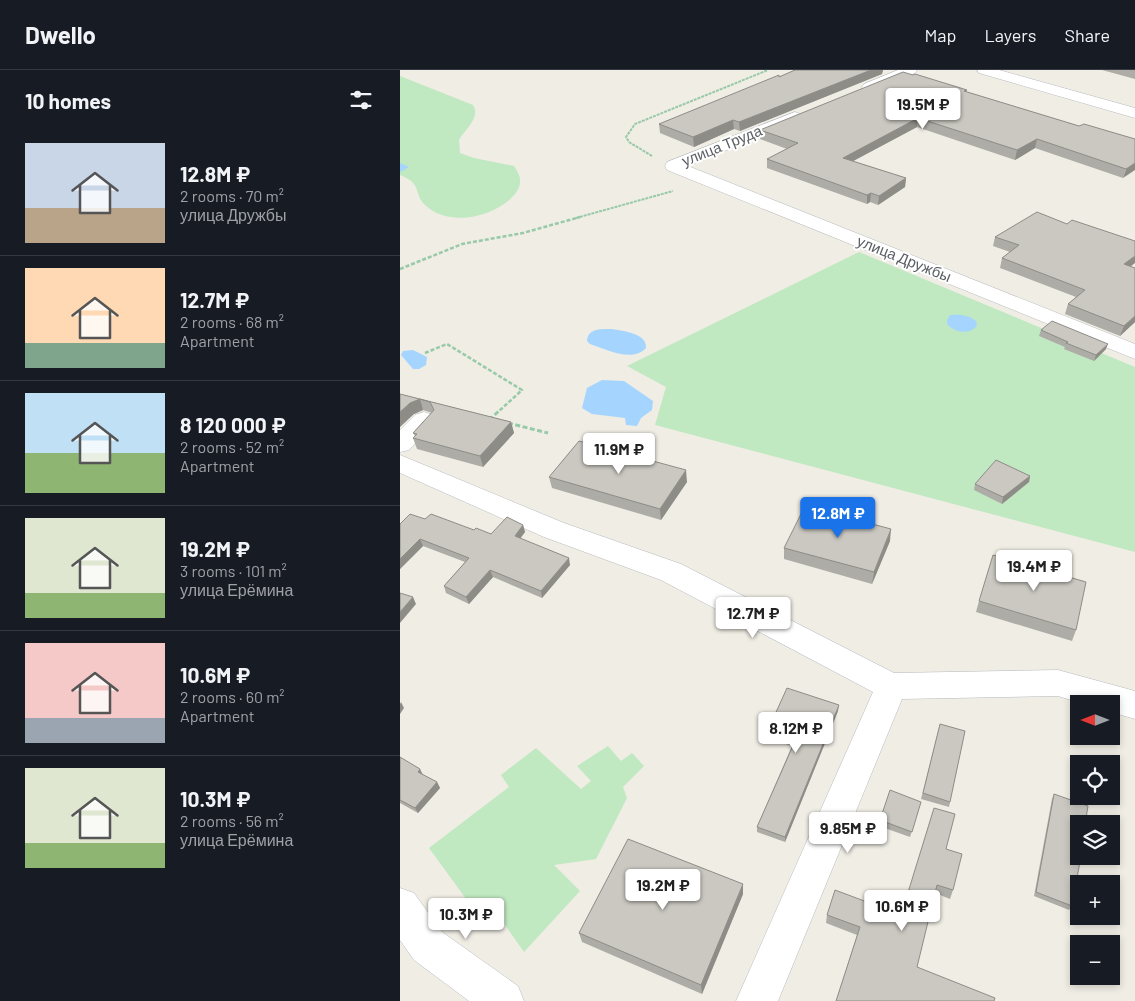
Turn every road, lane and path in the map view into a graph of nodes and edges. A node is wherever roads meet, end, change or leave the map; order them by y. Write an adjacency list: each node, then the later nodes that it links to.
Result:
1 (768, 70): 7 (path)
2 (910, 70): 4 (street)
3 (984, 70): 6 (street)
4 (859, 91)
5 (805, 113): 7 (street, улица Труда)
6 (1135, 113)
7 (673, 166): 8 (street, улица Дружбы)
8 (703, 178): 9 (path); 10 (street, улица Дружбы)
9 (400, 269)
10 (1135, 352)
11 (425, 353): 13 (path)
12 (482, 416): 13 (path)
13 (491, 418): 15 (path); 16 (path)
14 (424, 420): 17 (street)
15 (487, 422)
16 (548, 433)
17 (400, 444)
18 (400, 463): 19 (street)
19 (891, 686): 20 (street); 23 (street)
20 (1135, 705)
21 (400, 907): 22 (street)
22 (503, 1001)
23 (757, 1001)

